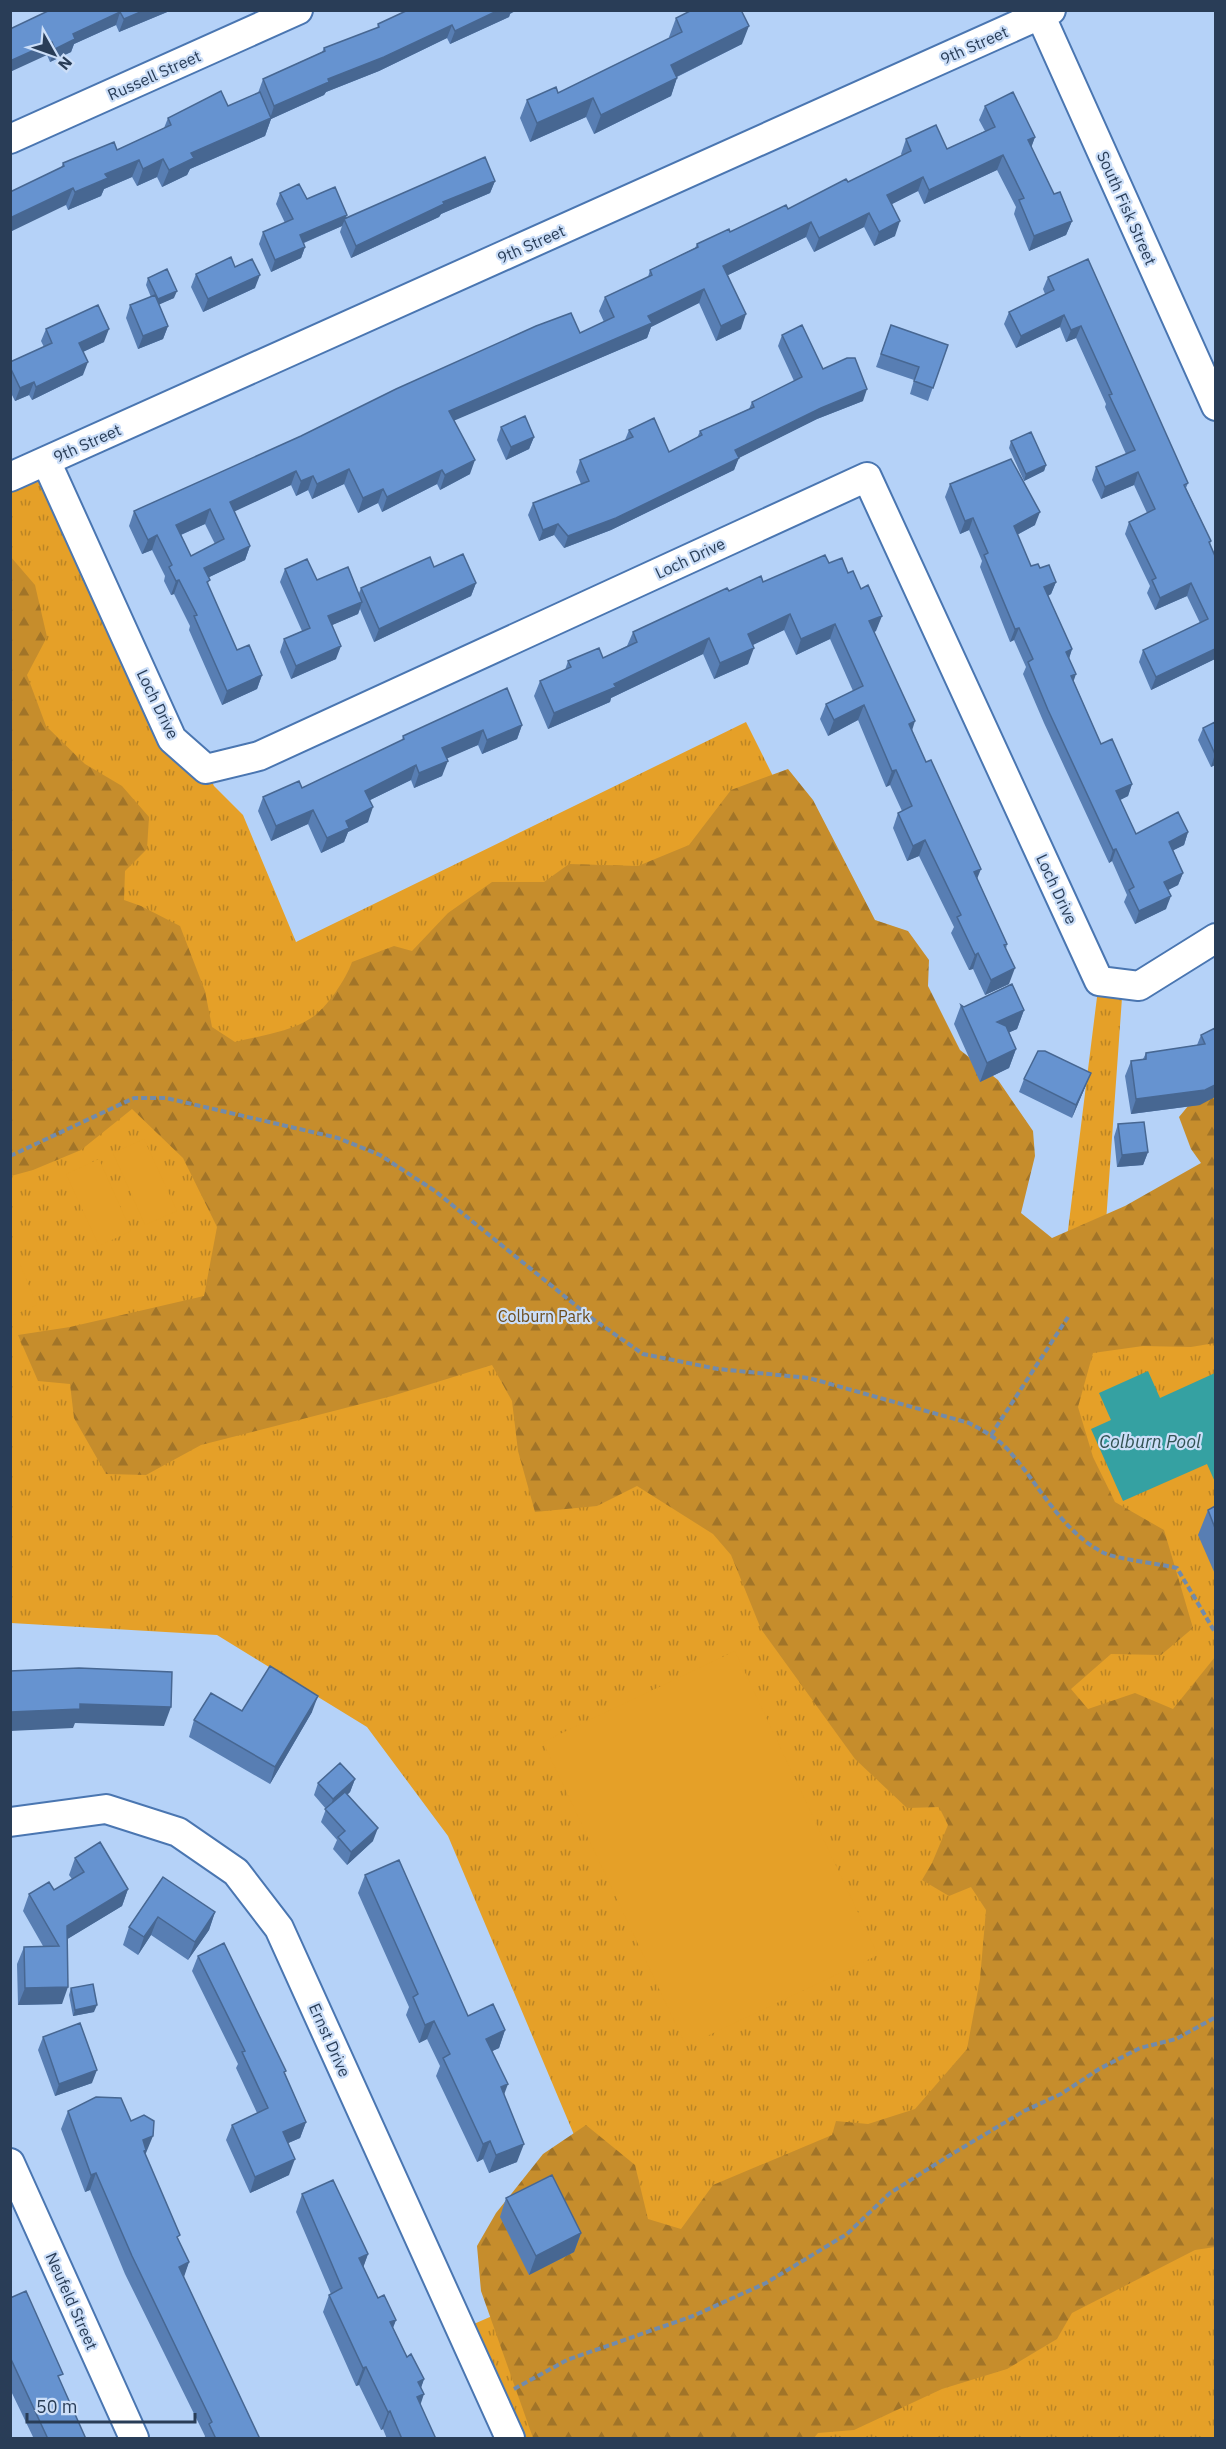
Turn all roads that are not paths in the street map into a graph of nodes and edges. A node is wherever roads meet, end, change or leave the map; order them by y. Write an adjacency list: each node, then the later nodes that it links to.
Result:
1 (298, 10): 3 (street, Russell Street)
2 (1043, 12): 4 (street, South Fisk Street); 5 (street, 9th Street)
3 (10, 139)
4 (1215, 406)
5 (46, 461): 6 (street, 9th Street); 7 (street, Loch Drive)
6 (10, 477)
7 (1215, 938)
8 (10, 1822): 11 (street, Ernst Drive)
9 (10, 2163): 10 (street, Neufeld Street)
10 (134, 2439)
11 (510, 2439)

